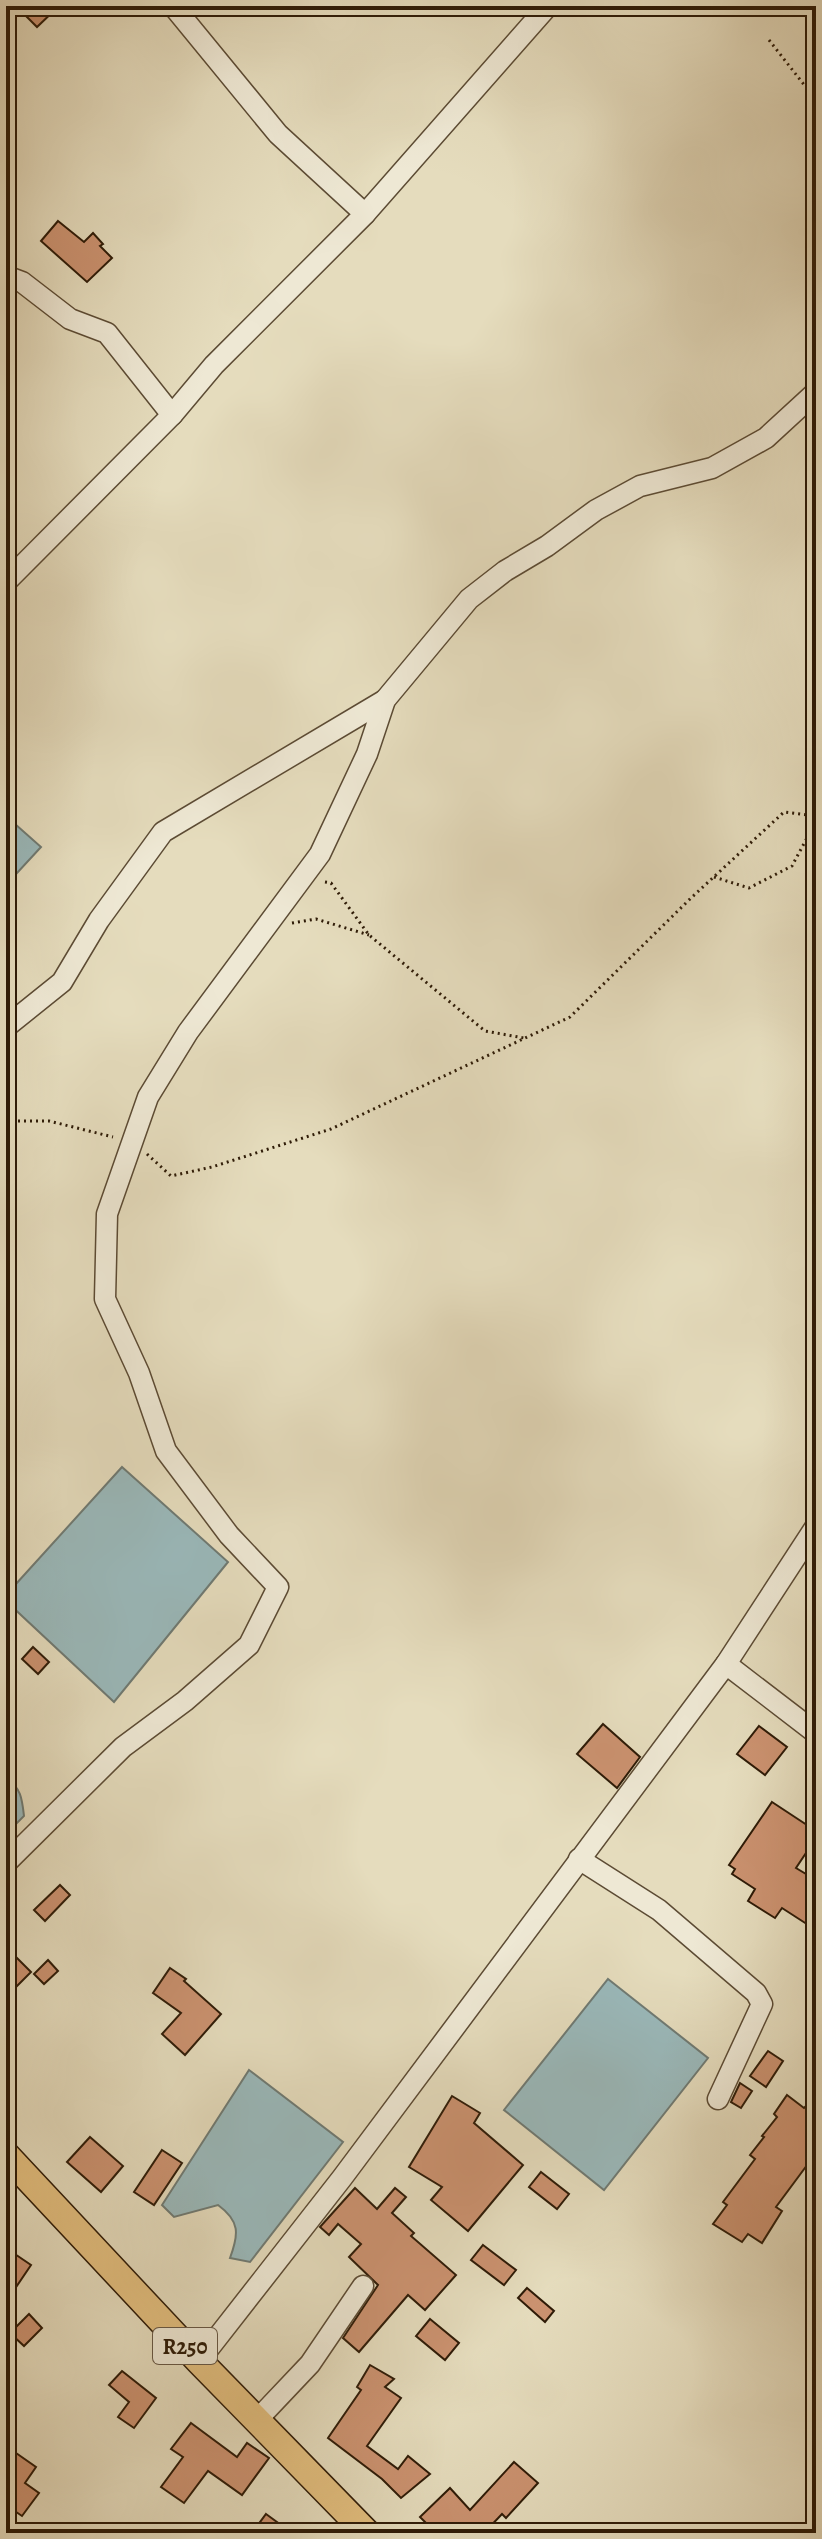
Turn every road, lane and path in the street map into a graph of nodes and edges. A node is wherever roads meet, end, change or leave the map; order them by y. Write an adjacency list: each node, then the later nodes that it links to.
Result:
1 (173, 6): 5 (street)
2 (548, 6): 5 (street)
3 (769, 40): 4 (path)
4 (816, 100)
5 (365, 214): 8 (street)
6 (6, 276): 8 (street)
7 (816, 392): 10 (street)
8 (172, 415): 9 (street)
9 (6, 582)
10 (385, 700): 12 (street); 16 (street)
11 (816, 818): 13 (path); 13 (path)
12 (304, 876): 14 (street); 15 (path)
13 (714, 877): 17 (path)
14 (265, 928): 15 (path); 19 (street)
15 (369, 935): 17 (path)
16 (6, 1027)
17 (524, 1038): 19 (path)
18 (6, 1121): 19 (path)
19 (132, 1141): 24 (street)
20 (812, 1540): 21 (street)
21 (726, 1664): 22 (street); 23 (street)
22 (816, 1733)
23 (579, 1859): 25 (street); 29 (street)
24 (6, 1863)
25 (718, 2099)
26 (6, 2155): 29 (main road, R250)
27 (6, 2181): 31 (main road, R250)
28 (363, 2286): 30 (street)
29 (199, 2361): 30 (main road, R250)
30 (257, 2420): 32 (main road, R250)
31 (345, 2533)
32 (367, 2533)

